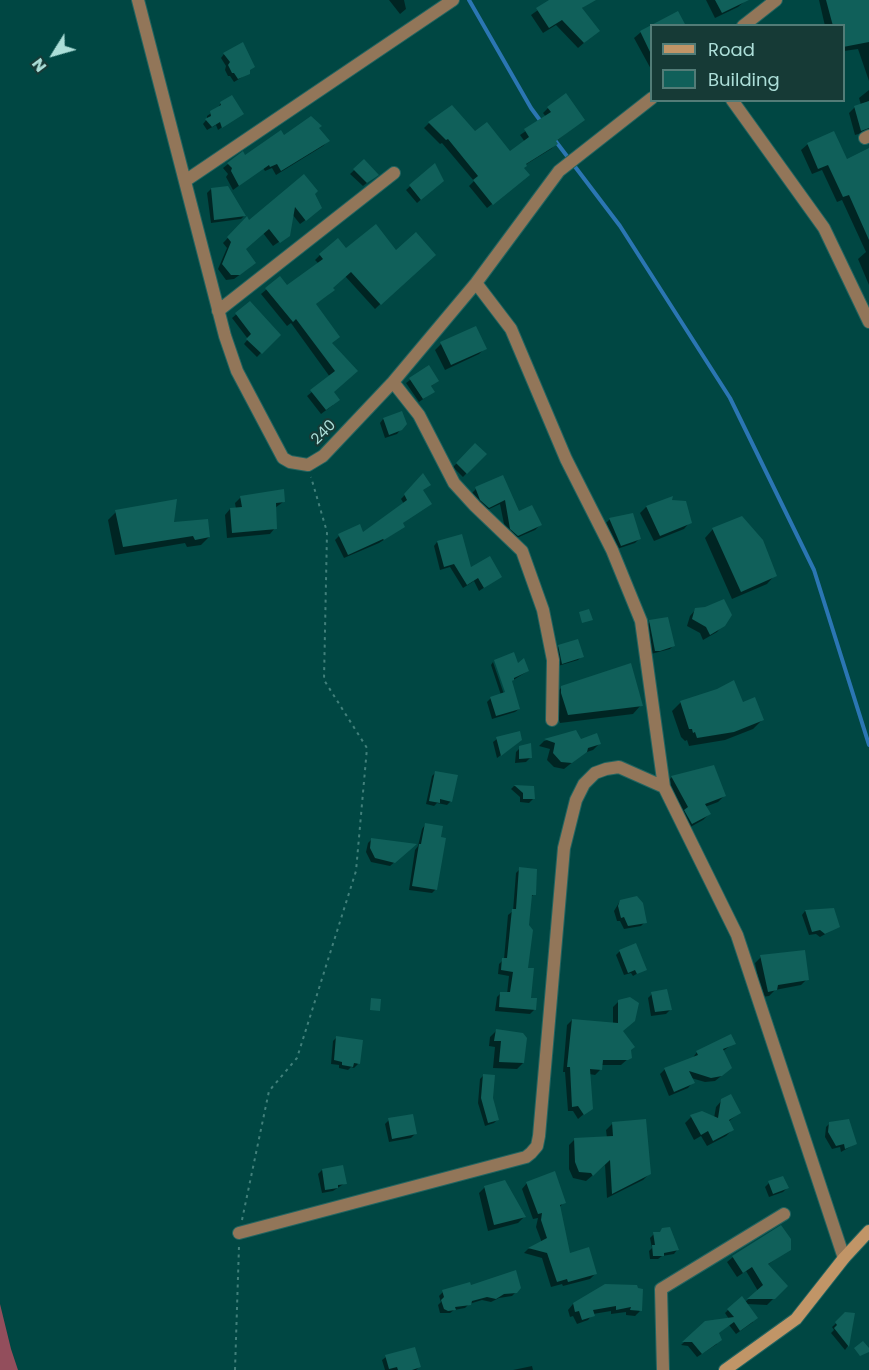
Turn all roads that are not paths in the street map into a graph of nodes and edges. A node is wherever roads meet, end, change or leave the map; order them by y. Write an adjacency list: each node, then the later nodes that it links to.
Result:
1 (138, 0): 8 (street, 240)
2 (453, 0): 8 (street)
3 (776, 0): 4 (street)
4 (746, 24)
5 (650, 99): 9 (street, 240)
6 (733, 102): 11 (street)
7 (394, 173): 10 (street)
8 (185, 181): 10 (street, 240)
9 (476, 283): 12 (street, 240); 14 (street)
10 (218, 311): 12 (street, 240)
11 (869, 322)
12 (393, 382): 13 (street)
13 (552, 720)
14 (664, 787): 17 (street); 18 (street)
15 (784, 1214): 19 (street)
16 (869, 1232): 18 (main road)
17 (239, 1233)
18 (844, 1258): 20 (main road)
19 (663, 1370)
20 (725, 1370)

